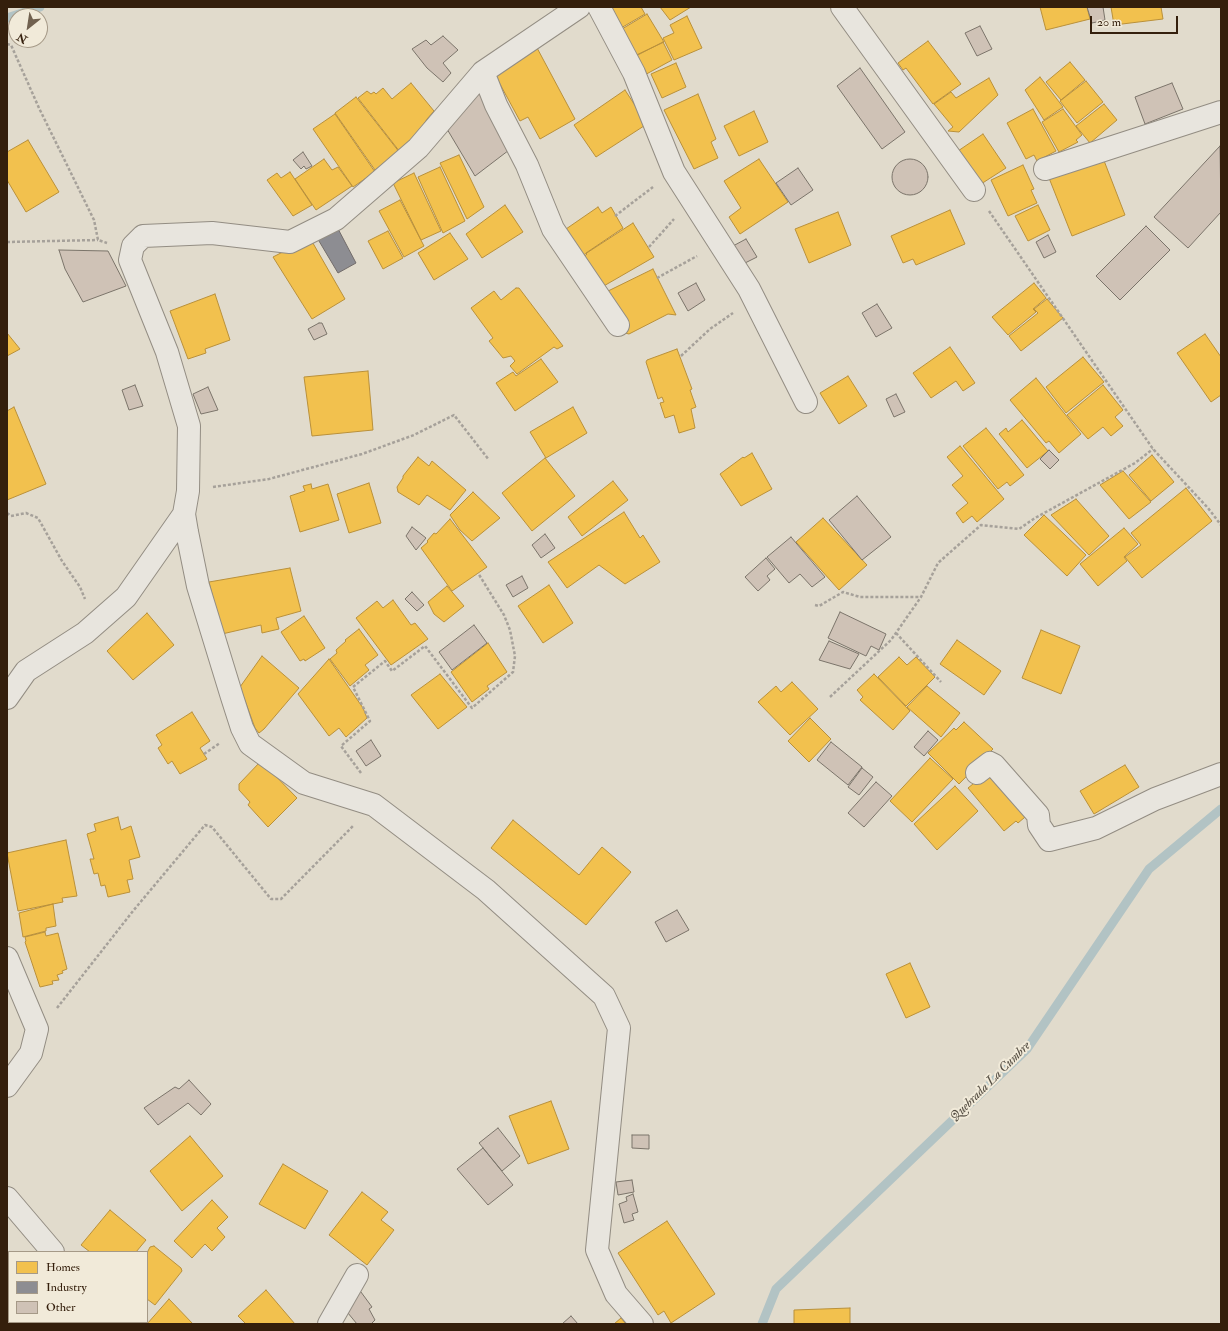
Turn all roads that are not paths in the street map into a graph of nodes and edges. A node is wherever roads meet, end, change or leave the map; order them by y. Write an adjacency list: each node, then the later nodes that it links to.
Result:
1 (579, 7): 4 (street)
2 (599, 7): 9 (street)
3 (842, 7): 7 (street)
4 (482, 72): 8 (street); 10 (street)
5 (1221, 112): 6 (street)
6 (1045, 170)
7 (974, 190)
8 (618, 325)
9 (806, 402)
10 (184, 514): 11 (street); 20 (street)
11 (7, 698)
12 (977, 773): 13 (street)
13 (1221, 774)
14 (7, 958): 15 (street)
15 (7, 1086)
16 (7, 1198): 17 (street)
17 (53, 1251)
18 (357, 1275): 19 (street)
19 (328, 1324)
20 (642, 1324)

